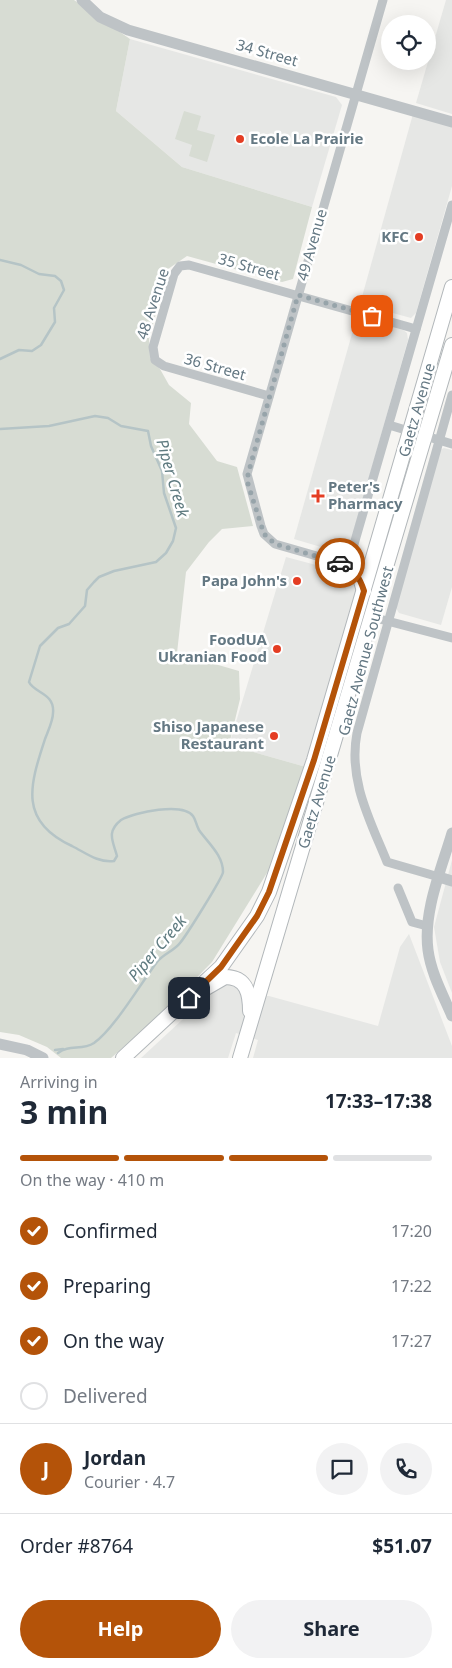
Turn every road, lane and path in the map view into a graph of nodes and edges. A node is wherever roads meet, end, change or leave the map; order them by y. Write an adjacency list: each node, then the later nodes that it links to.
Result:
1 (82, 0): 3 (street, 34 Street)
2 (382, 0): 3 (street, 49 Avenue)
3 (356, 94): 4 (street, 34 Street); 8 (street, 49 Avenue)
4 (452, 122)
5 (452, 205): 9 (street)
6 (190, 264): 8 (street, 35 Street); 11 (street, 48 Avenue)
7 (452, 287): 15 (main road, Gaetz Avenue)
8 (298, 295): 9 (street, 35 Street); 13 (street, 49 Avenue)
9 (416, 329): 14 (street)
10 (452, 345): 16 (main road, Gaetz Avenue)
11 (155, 360): 13 (street, 36 Street)
12 (452, 395): 16 (street, Gaetz Avenue Southwest)
13 (269, 396): 19 (street, 49 Avenue)
14 (389, 426): 15 (street); 19 (street)
15 (411, 432): 16 (street); 18 (main road, Gaetz Avenue)
16 (432, 438): 17 (street); 21 (main road, Gaetz Avenue); 22 (street, Gaetz Avenue Southwest)
17 (452, 444)
18 (374, 556): 19 (main road); 20 (main road, Gaetz Avenue)
19 (348, 566): 20 (main road)
20 (364, 591): 29 (main road, Gaetz Avenue)
21 (372, 617): 22 (street); 31 (main road, Gaetz Avenue)
22 (389, 620): 23 (street); 25 (street, Gaetz Avenue Southwest)
23 (452, 638)
24 (452, 833): 25 (street)
25 (439, 877): 26 (street); 28 (street)
26 (452, 881)
27 (398, 888): 28 (street)
28 (427, 926): 30 (street)
29 (189, 998): 31 (main road); 34 (main road)
30 (452, 1016)
31 (251, 1022): 35 (main road, Gaetz Avenue)
32 (0, 1044): 33 (street)
33 (43, 1058)
34 (123, 1058)
35 (240, 1058)

